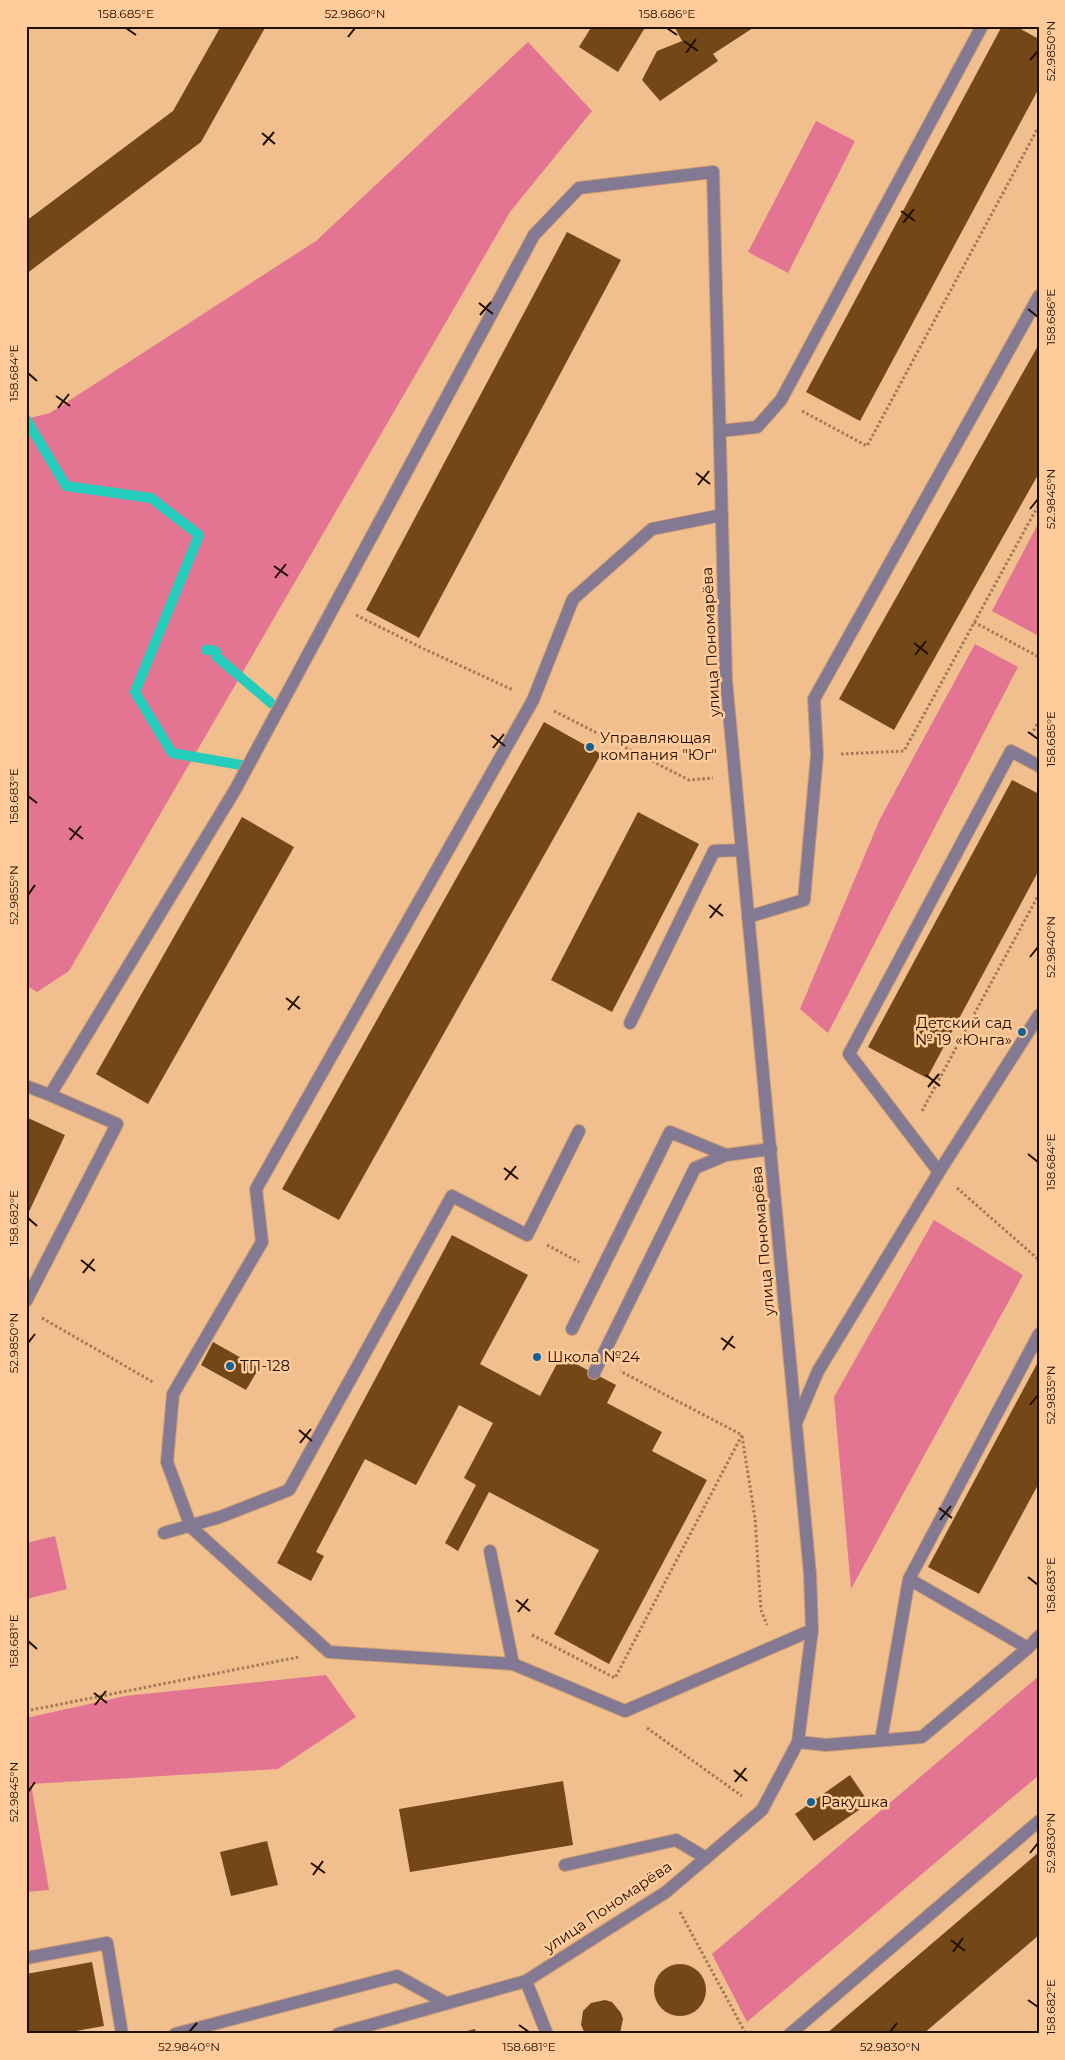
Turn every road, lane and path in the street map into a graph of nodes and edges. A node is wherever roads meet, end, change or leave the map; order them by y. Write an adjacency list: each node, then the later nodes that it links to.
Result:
1 (982, 26): 4 (street)
2 (1039, 126): 4 (path)
3 (1039, 296): 13 (street)
4 (781, 400): 5 (street)
5 (720, 431): 7 (street, улица Пономарёва); 8 (street, улица Пономарёва)
6 (1039, 504): 9 (path)
7 (722, 515): 12 (street); 16 (street, улица Пономарёва)
8 (336, 604): 11 (path); 22 (street)
9 (974, 622): 10 (path); 13 (path)
10 (1039, 657)
11 (512, 689)
12 (533, 700): 15 (path); 37 (street)
13 (817, 755): 18 (street)
14 (1039, 766): 24 (street)
15 (689, 780)
16 (742, 850): 18 (street, улица Пономарёва); 20 (street)
17 (1039, 894): 24 (path)
18 (748, 917): 25 (street, улица Пономарёва)
19 (1039, 1014): 27 (street)
20 (630, 1023)
21 (26, 1086): 22 (street)
22 (50, 1095): 31 (street)
23 (578, 1131): 28 (street)
24 (910, 1134): 27 (street)
25 (771, 1149): 26 (street); 38 (street, улица Пономарёва)
26 (726, 1155): 30 (street); 35 (street)
27 (939, 1172): 29 (path); 38 (street)
28 (527, 1235): 30 (path); 40 (street)
29 (1039, 1260)
30 (600, 1272): 33 (street)
31 (26, 1301)
32 (34, 1314): 37 (path)
33 (572, 1329)
34 (1039, 1334): 43 (street)
35 (601, 1360): 36 (street); 39 (path)
36 (594, 1373)
37 (174, 1394): 40 (street)
38 (796, 1423): 44 (street, улица Пономарёва)
39 (742, 1435): 46 (path); 47 (path)
40 (191, 1527): 41 (street); 49 (street)
41 (164, 1532)
42 (490, 1551): 47 (street)
43 (909, 1580): 48 (street); 53 (street)
44 (812, 1630): 46 (street); 54 (street, улица Пономарёва)
45 (1039, 1636): 48 (street)
46 (776, 1646): 52 (street)
47 (510, 1647): 50 (street)
48 (1028, 1648): 53 (street)
49 (329, 1652): 50 (street); 51 (path)
50 (513, 1664): 52 (street)
51 (26, 1711)
52 (624, 1711): 55 (path)
53 (882, 1740): 54 (street)
54 (798, 1742): 55 (street, улица Пономарёва)
55 (762, 1810): 57 (street, улица Пономарёва)
56 (1039, 1821): 68 (street)
57 (706, 1858): 58 (street); 61 (street, улица Пономарёва)
58 (565, 1865)
59 (680, 1912): 67 (path)
60 (26, 1958): 63 (street)
61 (526, 1981): 62 (street, улица Пономарёва); 66 (street)
62 (446, 2003): 64 (street); 65 (street, улица Пономарёва)
63 (122, 2034)
64 (175, 2034)
65 (338, 2034)
66 (547, 2034)
67 (746, 2034)
68 (790, 2034)

